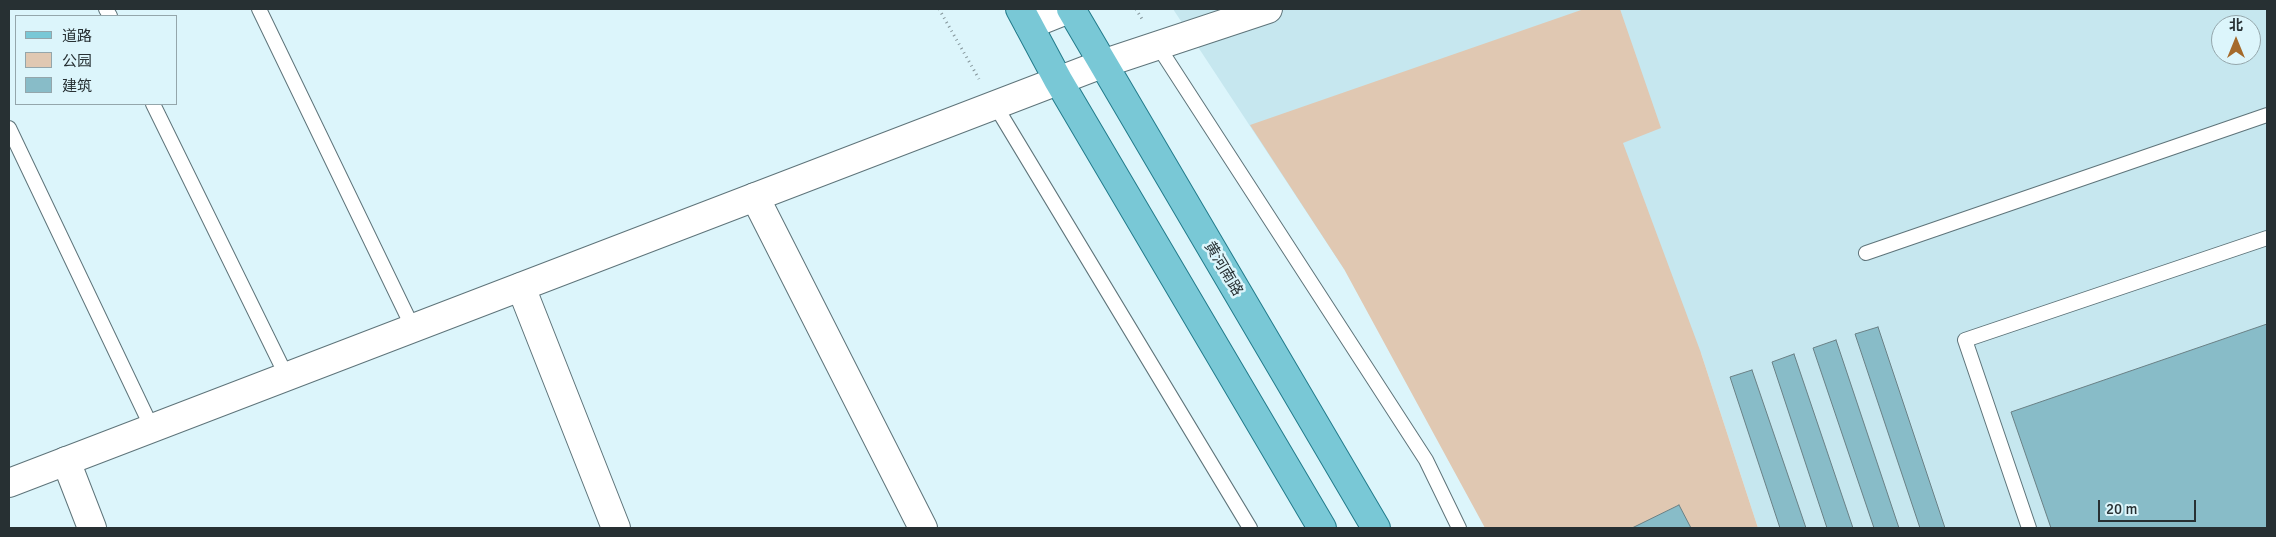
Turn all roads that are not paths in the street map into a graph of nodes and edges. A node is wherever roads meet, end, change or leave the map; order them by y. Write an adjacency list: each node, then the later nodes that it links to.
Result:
1 (259, 9): 16 (lane)
2 (1070, 9): 4 (street); 6 (main road, 黄河南路)
3 (1268, 9): 5 (street)
4 (1024, 17): 7 (main road)
5 (1158, 46): 6 (street); 27 (lane)
6 (1102, 64): 7 (street); 26 (main road, 黄河南路)
7 (1058, 80): 9 (street); 25 (main road)
8 (153, 105): 17 (lane)
9 (995, 105): 12 (street); 24 (lane)
10 (2267, 115): 14 (lane)
11 (9, 128): 18 (lane)
12 (755, 197): 15 (street); 23 (street)
13 (2267, 238): 28 (lane)
14 (1866, 254)
15 (521, 287): 16 (street); 22 (street)
16 (413, 328): 17 (street)
17 (287, 377): 18 (street)
18 (152, 428): 19 (street)
19 (66, 461): 20 (street); 21 (street)
20 (9, 483)
21 (92, 528)
22 (616, 528)
23 (923, 528)
24 (1250, 528)
25 (1322, 528)
26 (1376, 528)
27 (1459, 528)
28 (2029, 528)

